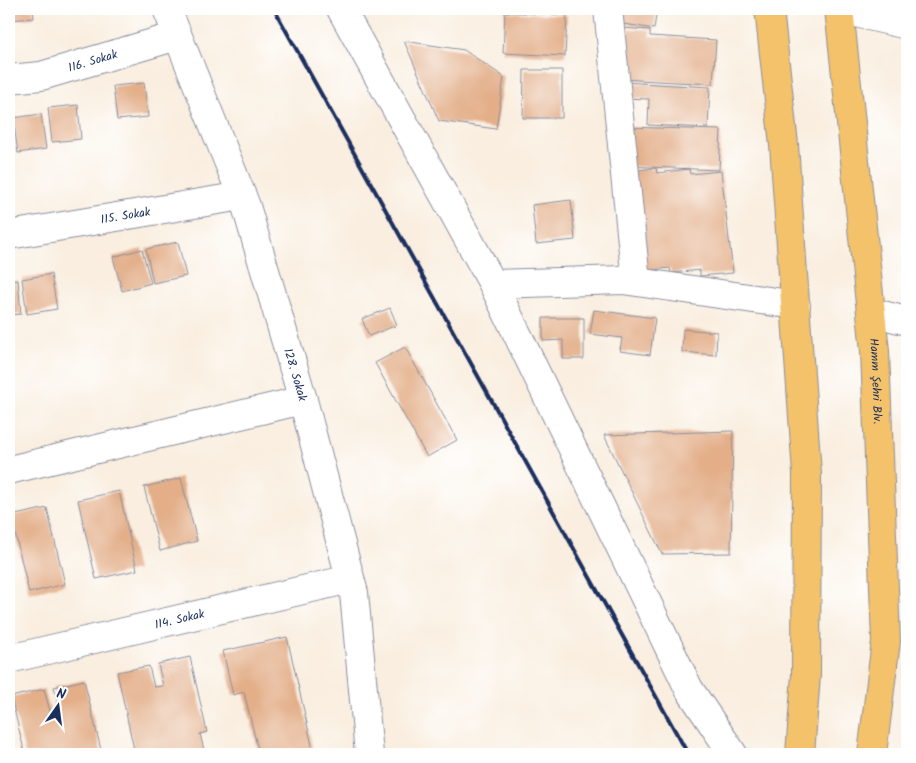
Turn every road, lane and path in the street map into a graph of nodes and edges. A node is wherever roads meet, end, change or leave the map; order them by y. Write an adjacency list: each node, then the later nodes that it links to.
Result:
1 (167, 9): 7 (street, 128. Sokak)
2 (341, 9): 12 (street)
3 (608, 9): 11 (street)
4 (769, 9): 13 (main road)
5 (839, 9): 6 (street); 14 (main road, Hamm Şehri Blv.)
6 (907, 25)
7 (177, 36): 8 (street, 116. Sokak); 9 (street, 128. Sokak)
8 (9, 79)
9 (242, 196): 10 (street, 115. Sokak); 16 (street, 128. Sokak)
10 (9, 236)
11 (636, 282): 12 (street); 13 (street)
12 (493, 284): 21 (street)
13 (796, 305): 22 (main road)
14 (871, 312): 15 (street); 23 (main road, Hamm Şehri Blv.)
15 (907, 321)
16 (303, 400): 17 (street); 18 (street, 128. Sokak)
17 (9, 470)
18 (350, 579): 19 (street, 114. Sokak); 20 (street, 128. Sokak)
19 (9, 659)
20 (369, 754)
21 (733, 754)
22 (800, 754)
23 (872, 754)

